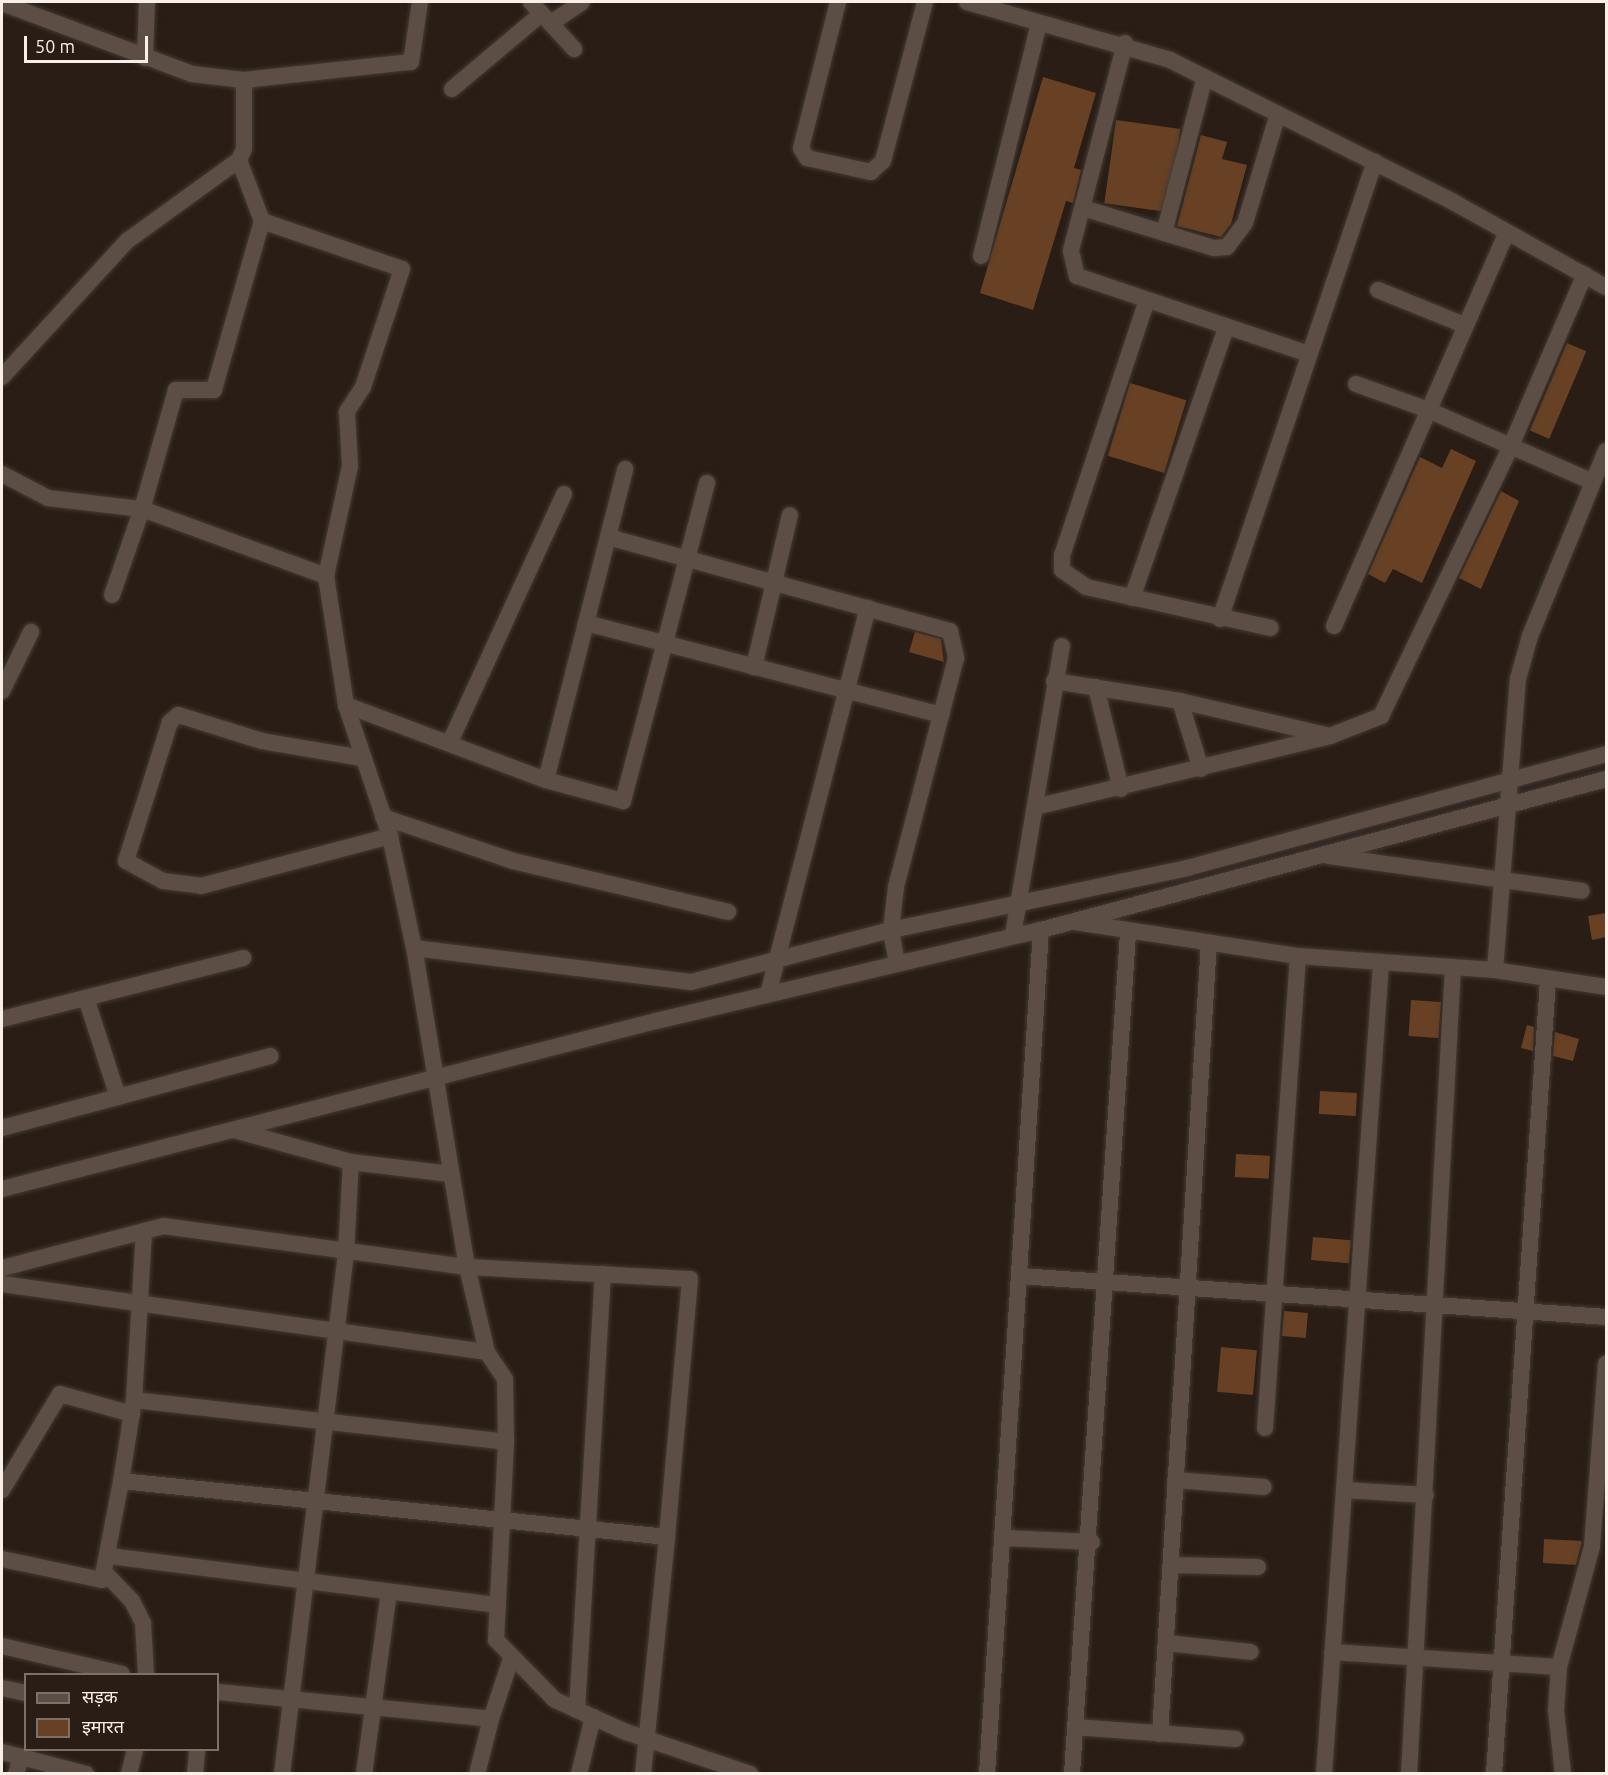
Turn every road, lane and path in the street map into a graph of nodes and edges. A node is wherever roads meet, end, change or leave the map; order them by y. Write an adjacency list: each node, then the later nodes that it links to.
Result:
1 (147, 2): 12 (street)
2 (420, 2): 14 (street)
3 (582, 2): 8 (street)
4 (838, 2): 5 (street)
5 (925, 2)
6 (967, 2): 9 (street)
7 (2, 3): 12 (street)
8 (540, 12): 11 (street); 15 (street)
9 (1039, 24): 10 (street); 23 (street)
10 (1125, 43): 13 (street); 19 (street)
11 (574, 49)
12 (145, 58): 14 (street)
13 (1205, 77): 16 (street); 21 (street)
14 (244, 80): 17 (street)
15 (452, 89)
16 (1278, 114): 18 (street); 21 (street)
17 (238, 160): 20 (street); 31 (street)
18 (1375, 162): 22 (street); 30 (street)
19 (1083, 208): 21 (street); 27 (street)
20 (262, 220): 41 (street); 45 (street)
21 (1164, 233)
22 (1506, 235): 24 (street); 28 (street)
23 (981, 256)
24 (1585, 274): 25 (street); 34 (street)
25 (1606, 286)
26 (1378, 290): 28 (street)
27 (1146, 303): 29 (street); 48 (street)
28 (1464, 325): 33 (street)
29 (1226, 328): 30 (street); 48 (street)
30 (1310, 354): 50 (street)
31 (2, 377)
32 (1356, 384): 33 (street)
33 (1426, 408): 34 (street); 52 (street)
34 (1510, 448): 38 (street); 65 (street)
35 (1606, 451): 38 (street)
36 (625, 469): 43 (street)
37 (2, 474): 41 (street)
38 (1593, 482): 73 (street)
39 (707, 483): 44 (street)
40 (564, 494): 66 (street)
41 (142, 509): 45 (street); 47 (street)
42 (790, 515): 46 (street)
43 (608, 537): 44 (street); 51 (street)
44 (690, 557): 46 (street); 55 (street)
45 (326, 576): 63 (street)
46 (774, 584): 49 (street); 57 (street)
47 (112, 595)
48 (1132, 598): 50 (street)
49 (868, 608): 61 (street); 64 (street)
50 (1220, 619): 53 (street)
51 (586, 623): 55 (street); 71 (street)
52 (1334, 626)
53 (1271, 628)
54 (32, 632): 60 (street)
55 (667, 643): 57 (street); 71 (street)
56 (1062, 645): 58 (street)
57 (754, 667): 61 (street)
58 (1054, 681): 59 (street); 74 (street)
59 (1096, 687): 62 (street); 72 (street)
60 (2, 691)
61 (850, 692): 64 (street); 95 (street)
62 (1180, 701): 65 (street); 69 (street)
63 (346, 705): 66 (street); 68 (street)
64 (940, 715): 85 (street)
65 (1330, 736): 69 (street)
66 (450, 742): 71 (street)
67 (1606, 754): 73 (street)
68 (362, 758): 75 (street); 76 (street)
69 (1201, 769): 72 (street)
70 (1606, 779): 73 (street)
71 (546, 780)
72 (1121, 789): 74 (street)
73 (1509, 793): 77 (street); 78 (street); 81 (street)
74 (1035, 807): 81 (street)
75 (383, 817): 76 (street); 80 (street)
76 (390, 836): 87 (street)
77 (1318, 855): 78 (street); 82 (street)
78 (1503, 878): 79 (street); 93 (street)
79 (1581, 891)
80 (728, 912)
81 (1016, 919): 83 (street); 85 (street); 90 (street)
82 (1073, 921): 83 (street); 84 (street)
83 (1041, 930): 112 (street)
84 (1128, 932): 86 (street); 113 (street)
85 (892, 934): 90 (street); 95 (street)
86 (1209, 943): 88 (street); 115 (street)
87 (414, 948): 95 (street); 100 (street)
88 (1298, 956): 91 (street); 116 (street)
89 (243, 958): 97 (street)
90 (896, 959): 95 (street)
91 (1381, 962): 92 (street); 117 (street)
92 (1453, 967): 93 (street); 119 (street)
93 (1495, 970): 94 (street)
94 (1548, 979): 96 (street); 120 (street)
95 (771, 980): 100 (street)
96 (1606, 987)
97 (86, 998): 98 (street); 101 (street)
98 (2, 1019)
99 (271, 1056): 101 (street)
100 (435, 1070): 103 (street); 105 (street)
101 (118, 1097): 102 (street)
102 (2, 1128)
103 (233, 1130): 104 (street); 106 (street)
104 (351, 1162): 105 (street); 108 (street)
105 (450, 1174): 109 (street)
106 (2, 1189)
107 (144, 1231): 108 (street); 110 (street); 118 (street)
108 (346, 1253): 109 (street); 122 (street)
109 (467, 1267): 111 (street); 123 (street)
110 (2, 1268)
111 (603, 1274): 137 (street); 138 (street)
112 (1020, 1276): 113 (street); 139 (street)
113 (1106, 1279): 115 (street); 140 (street)
114 (2, 1284): 118 (street)
115 (1189, 1286): 116 (street); 129 (street)
116 (1273, 1295): 117 (street); 127 (street)
117 (1355, 1302): 119 (street); 133 (street)
118 (137, 1303): 122 (street); 125 (street)
119 (1438, 1307): 120 (street); 134 (street)
120 (1524, 1310): 121 (street); 155 (street)
121 (1606, 1317)
122 (337, 1331): 123 (street); 126 (street)
123 (487, 1352): 128 (street)
124 (1606, 1364): 156 (street)
125 (133, 1407): 126 (street); 130 (street); 132 (street)
126 (325, 1422): 128 (street); 135 (street)
127 (1265, 1428)
128 (506, 1442): 136 (street)
129 (1175, 1480): 131 (street); 143 (street)
130 (121, 1481): 135 (street); 141 (street)
131 (1264, 1487)
132 (2, 1490)
133 (1345, 1490): 134 (street); 152 (street)
134 (1426, 1495): 154 (street)
135 (316, 1500): 136 (street); 146 (street)
136 (502, 1517): 137 (street); 148 (street)
137 (586, 1527): 138 (street); 164 (street)
138 (668, 1537): 169 (street)
139 (1006, 1538): 140 (street); 185 (street)
140 (1092, 1542): 166 (street)
141 (109, 1556): 145 (street); 146 (street)
142 (2, 1558): 145 (street)
143 (1171, 1565): 144 (street); 149 (street)
144 (1258, 1567)
145 (106, 1574): 158 (street)
146 (306, 1582): 147 (street); 162 (street)
147 (389, 1592): 148 (street); 163 (street)
148 (498, 1605): 153 (street)
149 (1166, 1643): 151 (street); 167 (street)
150 (2, 1646): 157 (street)
151 (1251, 1652)
152 (1332, 1652): 154 (street); 187 (street)
153 (512, 1656): 164 (street); 165 (street)
154 (1416, 1658): 155 (street); 188 (street)
155 (1501, 1662): 156 (street); 189 (street)
156 (1559, 1667): 190 (street)
157 (118, 1673)
158 (146, 1673)
159 (2, 1688): 161 (street)
160 (219, 1692): 162 (street)
161 (24, 1693)
162 (291, 1699): 163 (street); 179 (street)
163 (371, 1707): 165 (street); 180 (street)
164 (585, 1714): 169 (street); 182 (street)
165 (491, 1719): 181 (street)
166 (1076, 1727): 167 (street); 186 (street)
167 (1160, 1734): 168 (street)
168 (1236, 1738)
169 (648, 1740): 174 (street); 183 (street)
170 (134, 1751): 177 (street)
171 (197, 1751): 178 (street)
172 (2, 1752): 173 (street)
173 (21, 1756): 175 (street); 176 (street)
174 (703, 1766): 184 (street)
175 (16, 1773)
176 (86, 1773)
177 (129, 1773)
178 (195, 1773)
179 (282, 1773)
180 (364, 1773)
181 (477, 1773)
182 (579, 1773)
183 (643, 1773)
184 (750, 1773)
185 (987, 1773)
186 (1072, 1773)
187 (1324, 1773)
188 (1408, 1773)
189 (1494, 1773)
190 (1563, 1773)

